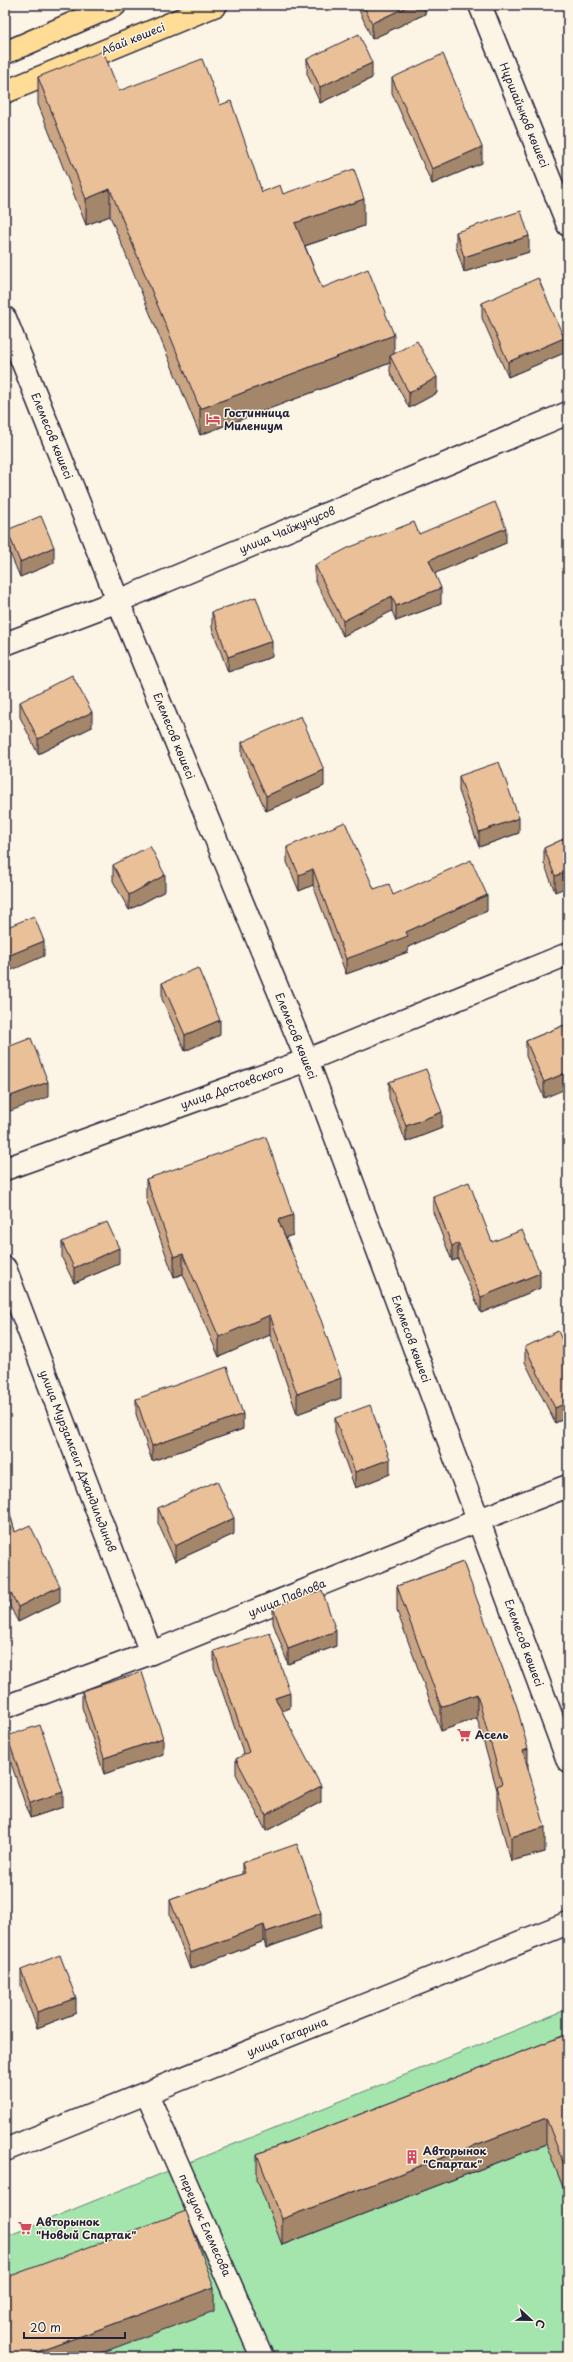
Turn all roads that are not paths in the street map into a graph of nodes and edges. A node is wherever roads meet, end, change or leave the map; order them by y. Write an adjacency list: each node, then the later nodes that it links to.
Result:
1 (115, 5): 4 (main road)
2 (216, 5): 5 (main road, Абай көшесі)
3 (480, 5): 6 (street, Нұршайықов көшесі)
4 (5, 53)
5 (5, 92)
6 (568, 225)
7 (5, 318): 9 (street, Елемесов көшесі)
8 (568, 413): 9 (street, улица Чайжунусов)
9 (118, 601): 10 (street, улица Чайжунусов); 12 (street, Елемесов көшесі)
10 (5, 644)
11 (568, 954): 12 (street, улица Достоевского)
12 (307, 1060): 13 (street, улица Достоевского); 16 (street, Елемесов көшесі)
13 (5, 1169)
14 (5, 1268): 17 (street, улица Мурзамсеит Джандильдинов)
15 (568, 1486): 16 (street, улица Павлова)
16 (479, 1520): 17 (street, улица Павлова); 19 (street, Елемесов көшесі)
17 (151, 1654): 18 (street, улица Павлова)
18 (5, 1707)
19 (568, 1761)
20 (568, 1923): 21 (street, улица Гагарина)
21 (147, 2094): 22 (street, улица Гагарина); 23 (street, переулок Елемесова)
22 (5, 2150)
23 (262, 2357)

